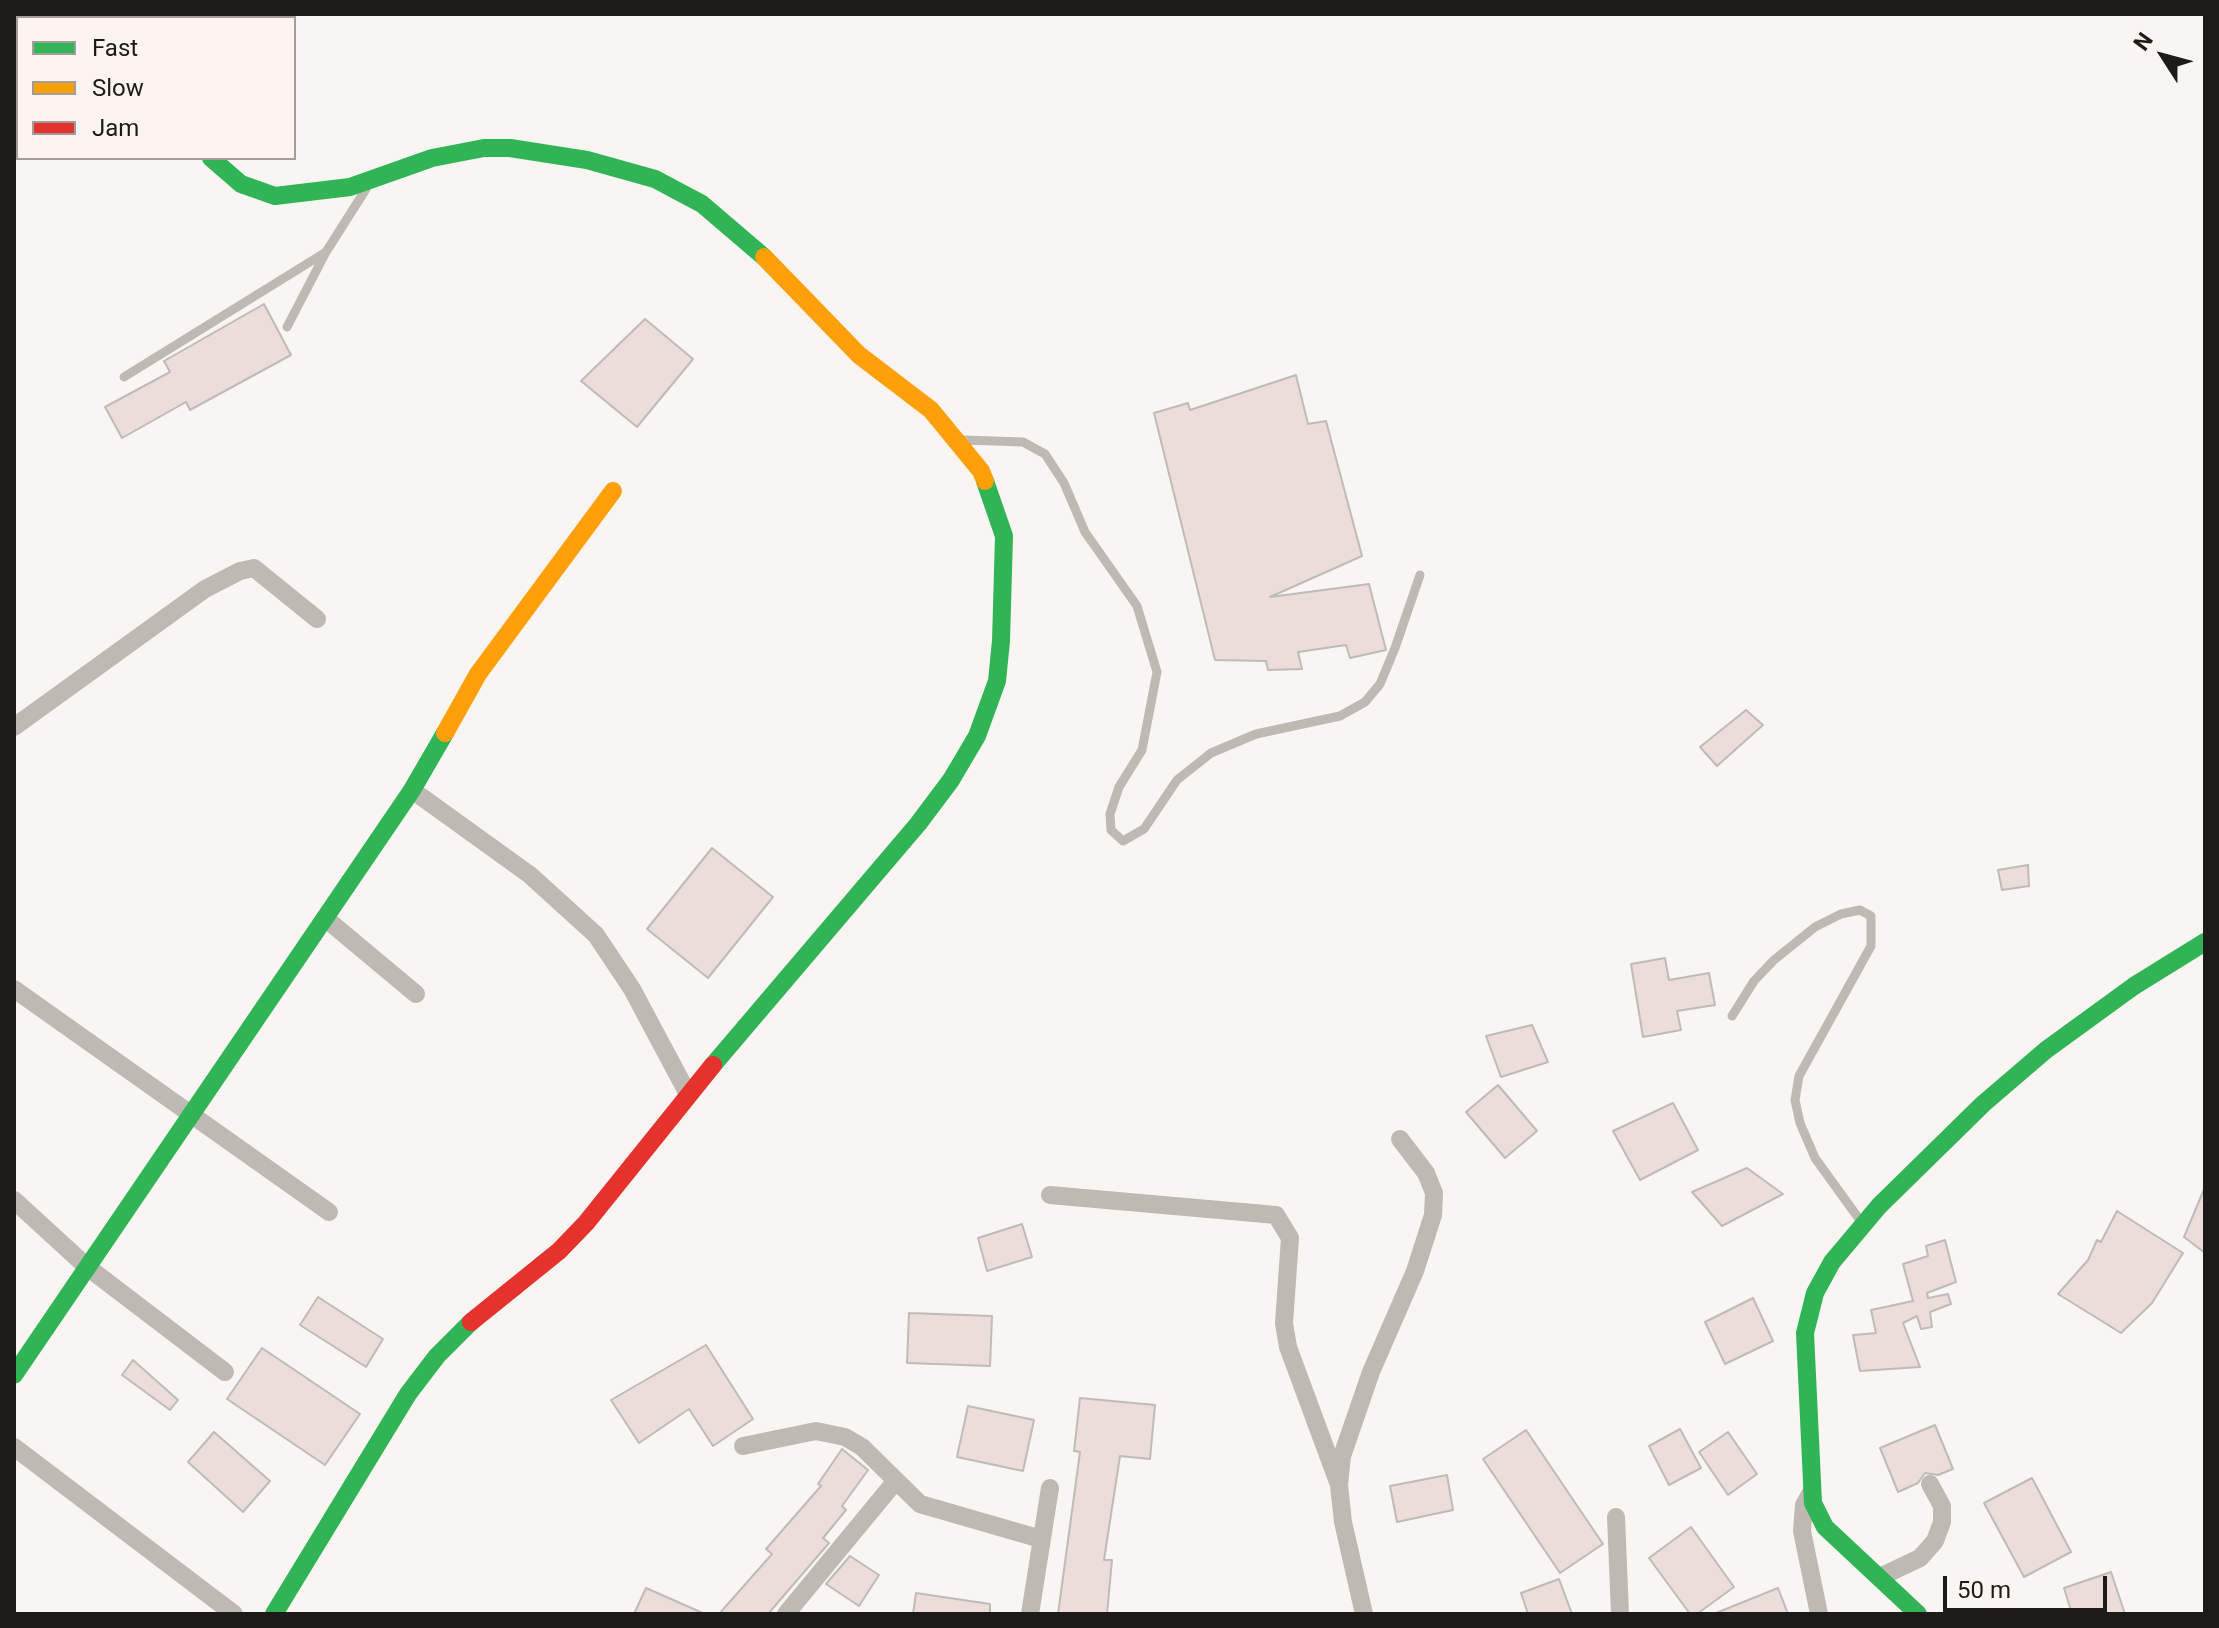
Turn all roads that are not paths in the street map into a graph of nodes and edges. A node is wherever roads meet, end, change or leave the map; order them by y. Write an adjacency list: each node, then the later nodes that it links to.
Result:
1 (213, 160): 2 (street)
2 (369, 183): 3 (lane); 6 (street)
3 (326, 252): 4 (lane); 5 (lane)
4 (287, 327)
5 (124, 377)
6 (959, 440): 8 (lane); 17 (street)
7 (613, 491): 11 (street)
8 (1420, 575)
9 (317, 619): 10 (street)
10 (14, 727)
11 (412, 790): 12 (street); 17 (street)
12 (325, 918): 15 (street); 18 (street)
13 (2205, 942): 23 (street)
14 (14, 989): 18 (street)
15 (416, 994)
16 (1732, 1016): 23 (lane)
17 (688, 1094): 38 (street)
18 (190, 1113): 22 (street); 24 (street)
19 (1400, 1139): 31 (street)
20 (1050, 1195): 31 (street)
21 (14, 1200): 24 (street)
22 (329, 1212)
23 (1864, 1226): 33 (street)
24 (86, 1266): 25 (street); 26 (street)
25 (225, 1372)
26 (14, 1375)
27 (743, 1446): 29 (street)
28 (14, 1447): 37 (street)
29 (894, 1483): 35 (street); 39 (street)
30 (1930, 1484): 36 (street)
31 (1339, 1485): 41 (street)
32 (1050, 1488): 35 (street)
33 (1812, 1491): 36 (street); 43 (street)
34 (1616, 1517): 42 (street)
35 (1041, 1539): 40 (street)
36 (1880, 1577): 44 (street)
37 (234, 1614)
38 (274, 1614)
39 (786, 1614)
40 (1030, 1614)
41 (1364, 1614)
42 (1620, 1614)
43 (1819, 1614)
44 (1918, 1614)

